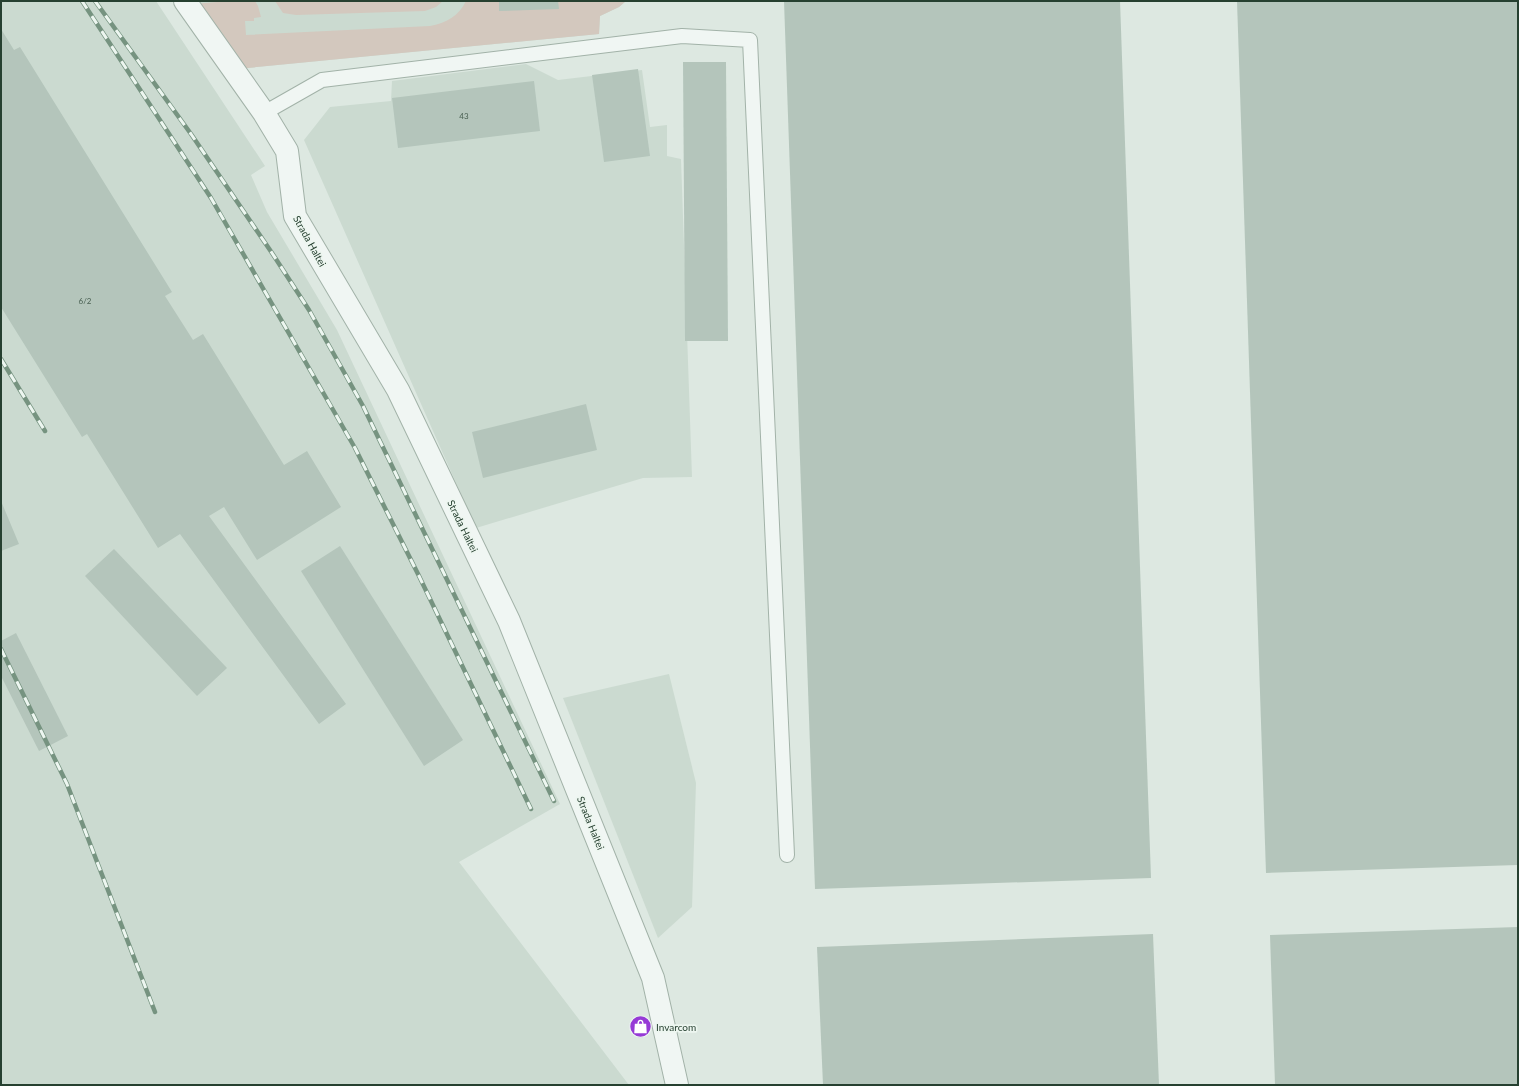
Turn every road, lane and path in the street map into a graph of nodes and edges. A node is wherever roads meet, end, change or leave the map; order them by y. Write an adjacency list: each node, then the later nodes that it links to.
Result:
1 (185, 1): 2 (street, Strada Haltei)
2 (264, 113): 3 (lane); 4 (street, Strada Haltei)
3 (787, 854)
4 (677, 1085)

